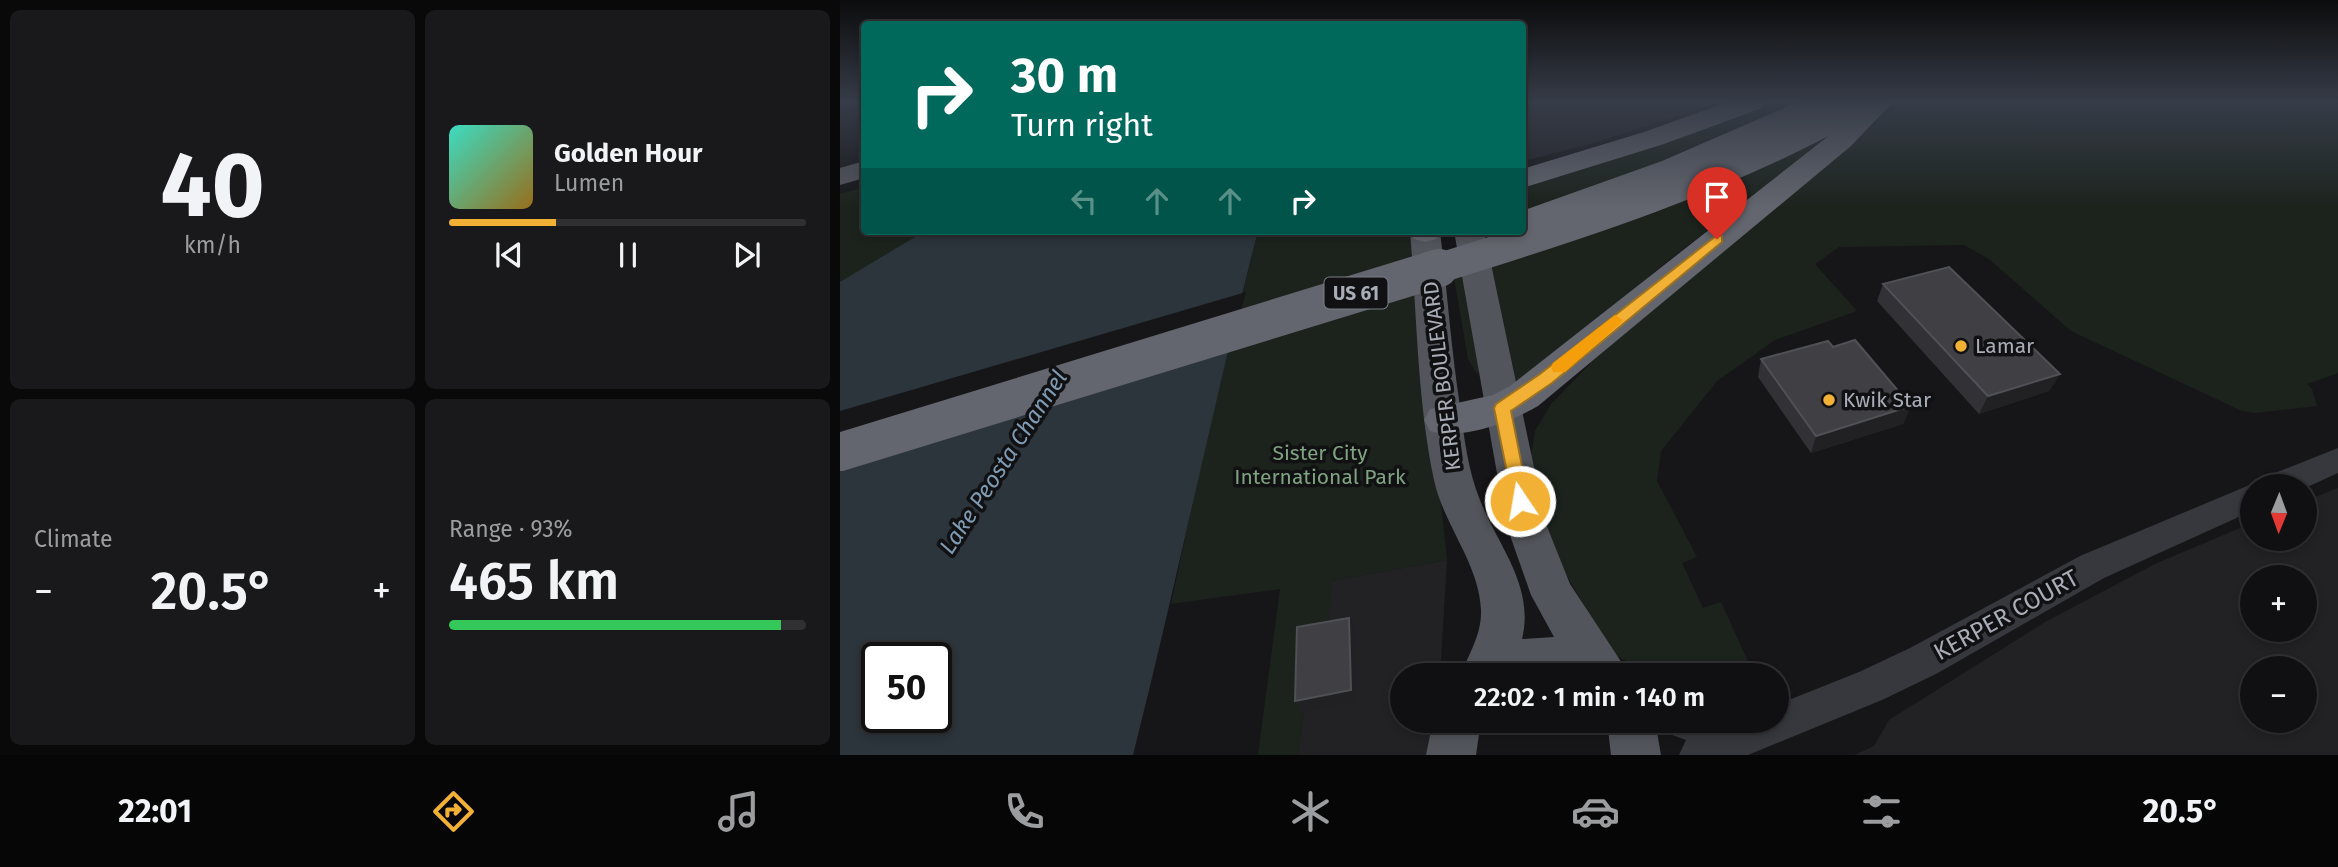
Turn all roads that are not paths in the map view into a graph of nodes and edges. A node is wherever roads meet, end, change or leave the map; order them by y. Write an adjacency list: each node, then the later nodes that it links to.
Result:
1 (1650, 137): 7 (highway)
2 (1746, 137): 8 (highway)
3 (1790, 137): 15 (highway, US 61, bridge)
4 (1844, 137): 12 (highway)
5 (861, 170): 6 (main road)
6 (840, 177)
7 (1526, 178)
8 (1526, 221)
9 (1426, 235): 13 (main road, KERPER BOULEVARD)
10 (1470, 235): 12 (main road)
11 (1480, 235): 14 (highway, US 61)
12 (1502, 408): 13 (highway); 22 (main road)
13 (1444, 420): 19 (main road, KERPER BOULEVARD)
14 (840, 426)
15 (840, 452)
16 (2338, 460): 17 (street)
17 (2305, 474)
18 (2240, 501): 23 (street, KERPER COURT)
19 (1490, 663)
20 (1517, 663): 21 (main road)
21 (1574, 663)
22 (1593, 663)
23 (1789, 719)
24 (1455, 733): 27 (main road)
25 (1633, 733): 28 (main road)
26 (1754, 733): 29 (street, KERPER COURT)
27 (1451, 755)
28 (1636, 755)
29 (1699, 755)

